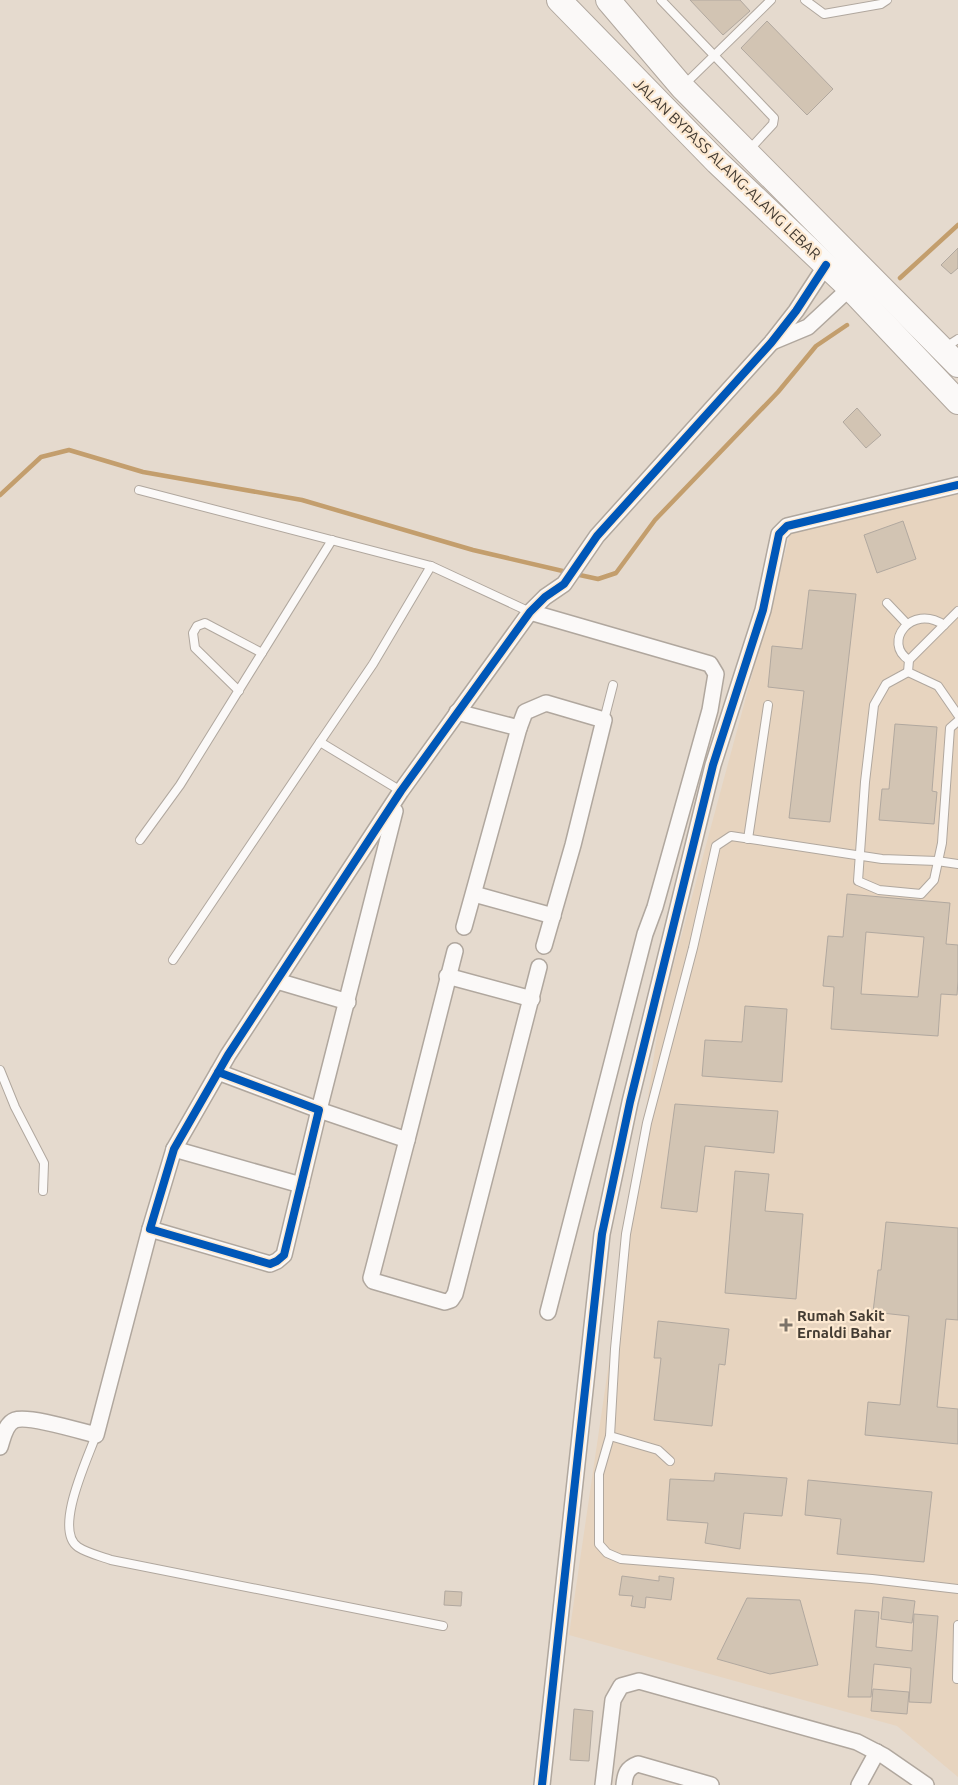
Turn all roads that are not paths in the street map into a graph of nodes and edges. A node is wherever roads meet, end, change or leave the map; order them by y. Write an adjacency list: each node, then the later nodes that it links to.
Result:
1 (559, 0): 10 (highway, JALAN BYPASS ALANG-ALANG LEBAR)
2 (608, 0): 8 (highway, JALAN BYPASS ALANG-ALANG LEBAR)
3 (661, 0): 7 (lane)
4 (805, 0): 5 (lane)
5 (887, 0)
6 (769, 1): 7 (lane)
7 (713, 55): 8 (lane); 9 (lane)
8 (682, 87): 9 (highway, JALAN BYPASS ALANG-ALANG LEBAR)
9 (748, 151): 13 (highway, JALAN BYPASS ALANG-ALANG LEBAR)
10 (826, 265): 11 (highway, JALAN BYPASS ALANG-ALANG LEBAR); 12 (street)
11 (854, 293): 12 (street); 14 (highway, JALAN BYPASS ALANG-ALANG LEBAR)
12 (771, 343): 21 (street)
13 (953, 351)
14 (958, 402)
15 (958, 485): 71 (street)
16 (139, 490): 17 (lane)
17 (332, 540): 18 (lane); 24 (lane)
18 (431, 566): 21 (lane); 35 (lane)
19 (887, 603): 22 (lane)
20 (958, 611): 23 (lane)
21 (530, 612): 30 (street); 61 (street)
22 (907, 624): 23 (lane); 25 (lane)
23 (944, 625): 25 (lane)
24 (262, 652): 28 (lane); 28 (lane)
25 (909, 660): 26 (lane)
26 (908, 672): 31 (lane); 39 (lane)
27 (613, 685): 32 (lane)
28 (239, 691): 38 (lane)
29 (768, 705): 37 (lane)
30 (457, 712): 34 (street); 36 (street)
31 (958, 715)
32 (604, 720): 34 (street); 43 (street)
33 (958, 721): 40 (lane)
34 (519, 728): 42 (street)
35 (320, 742): 36 (lane); 47 (lane)
36 (401, 791): 50 (street); 52 (street)
37 (748, 839): 39 (lane); 63 (lane)
38 (140, 840)
39 (861, 855): 40 (lane); 40 (lane)
40 (937, 861): 41 (lane)
41 (958, 864)
42 (474, 894): 43 (street); 44 (street)
43 (553, 916): 45 (street)
44 (464, 927)
45 (544, 946)
46 (455, 951): 49 (street)
47 (173, 960)
48 (539, 967): 51 (street)
49 (447, 976): 51 (street); 56 (street)
50 (277, 981): 52 (street); 54 (street)
51 (532, 999): 56 (street)
52 (348, 1002): 55 (street)
53 (0, 1070): 59 (lane)
54 (218, 1072): 55 (street); 57 (street)
55 (319, 1110): 56 (street); 58 (street)
56 (407, 1140)
57 (174, 1149): 58 (street); 60 (street)
58 (301, 1185): 60 (street)
59 (43, 1191)
60 (150, 1229): 62 (street)
61 (548, 1312)
62 (96, 1435): 64 (street); 68 (lane)
63 (610, 1436): 65 (lane); 66 (lane)
64 (0, 1447)
65 (670, 1461)
66 (958, 1589)
67 (958, 1625): 69 (lane)
68 (443, 1626)
69 (957, 1679)
70 (877, 1752): 72 (street); 75 (street); 76 (street)
71 (542, 1785)
72 (603, 1785)
73 (624, 1785): 74 (street)
74 (711, 1785)
75 (859, 1785)
76 (926, 1785)

